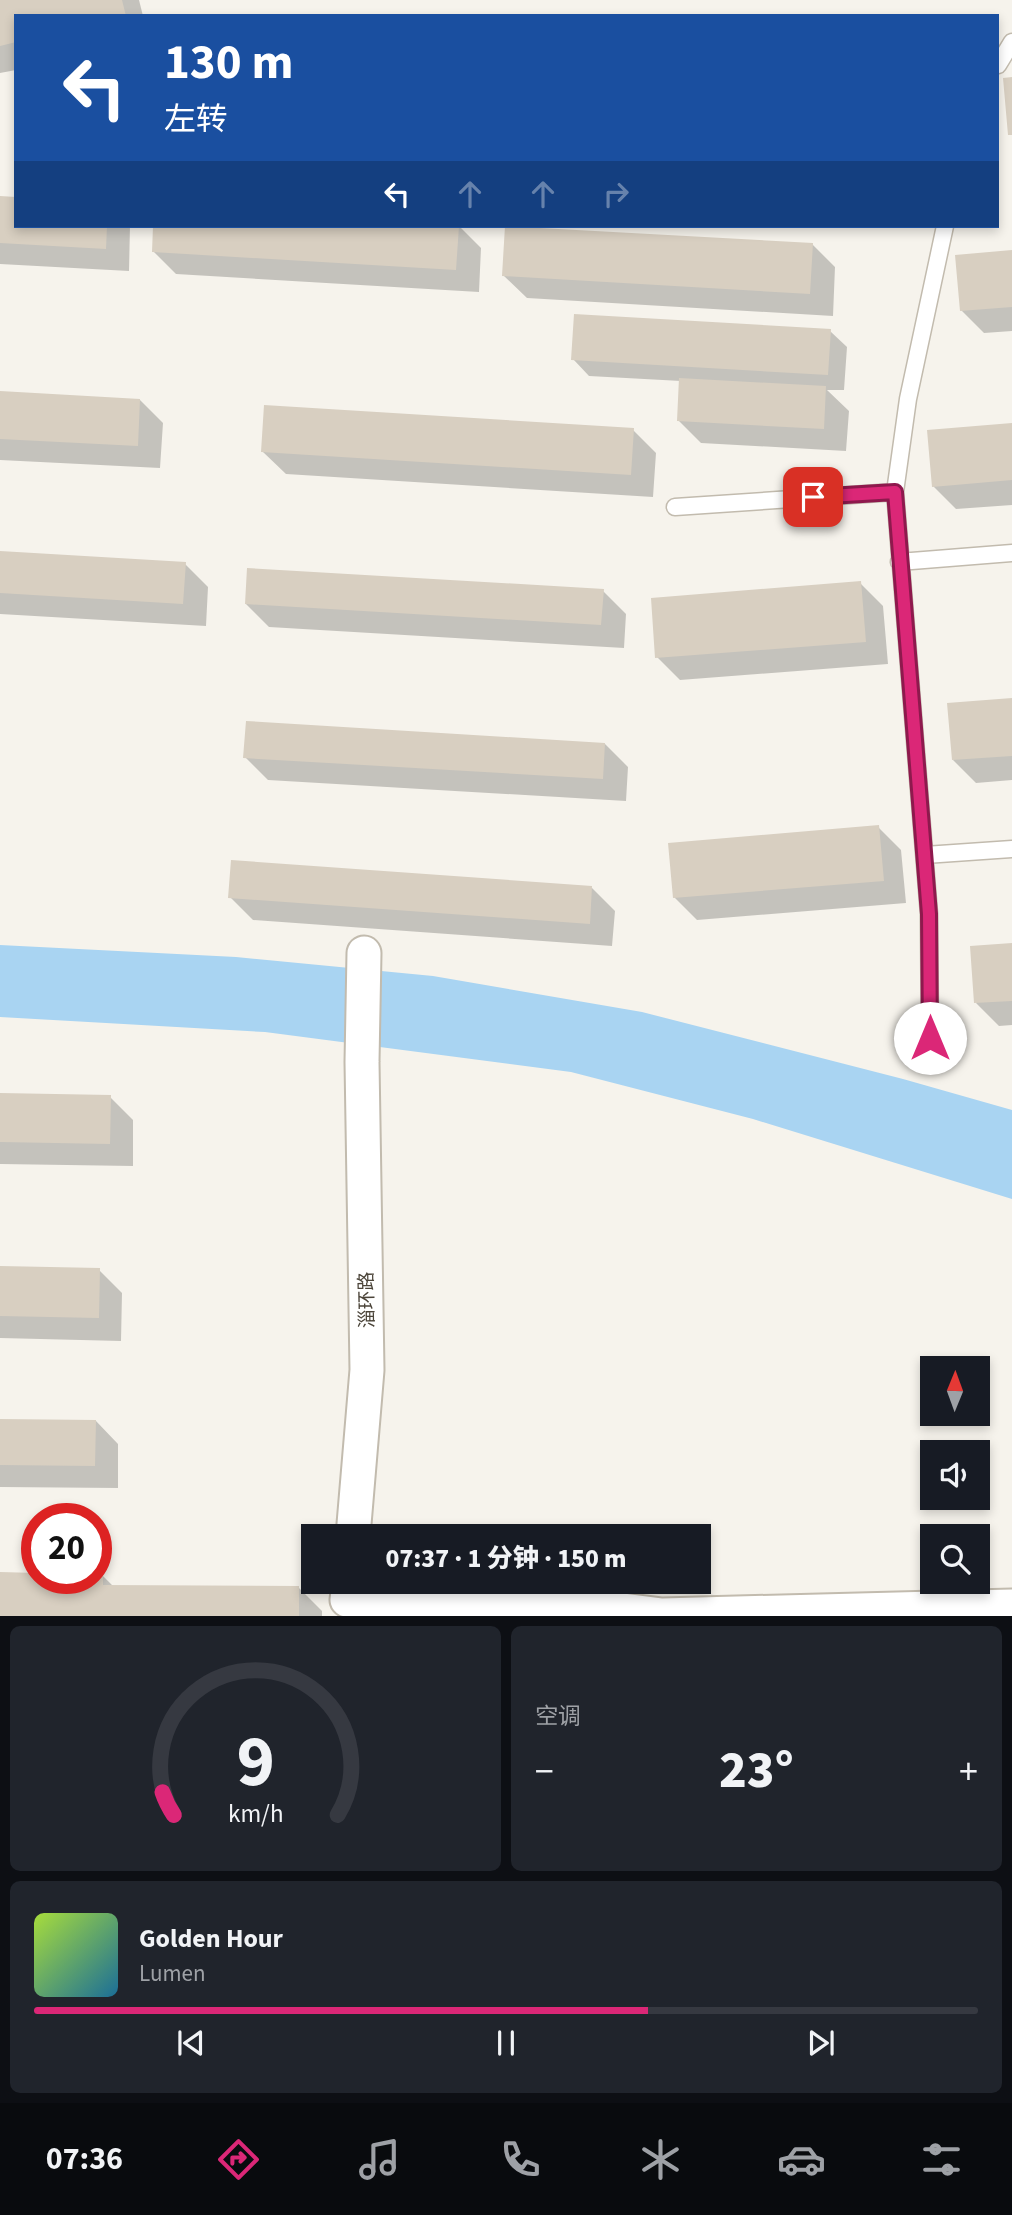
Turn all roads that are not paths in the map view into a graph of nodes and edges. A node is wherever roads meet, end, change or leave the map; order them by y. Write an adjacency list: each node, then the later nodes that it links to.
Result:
1 (1012, 42): 2 (lane)
2 (999, 63)
3 (945, 228): 4 (lane)
4 (895, 492): 5 (lane); 7 (lane)
5 (675, 507)
6 (1012, 553): 7 (lane)
7 (899, 562): 9 (lane)
8 (1012, 849): 9 (lane)
9 (925, 855): 11 (lane)
10 (365, 953): 12 (street, 淄环路)
11 (930, 1038)
12 (354, 1524)
13 (348, 1594): 14 (street)
14 (1012, 1606)

